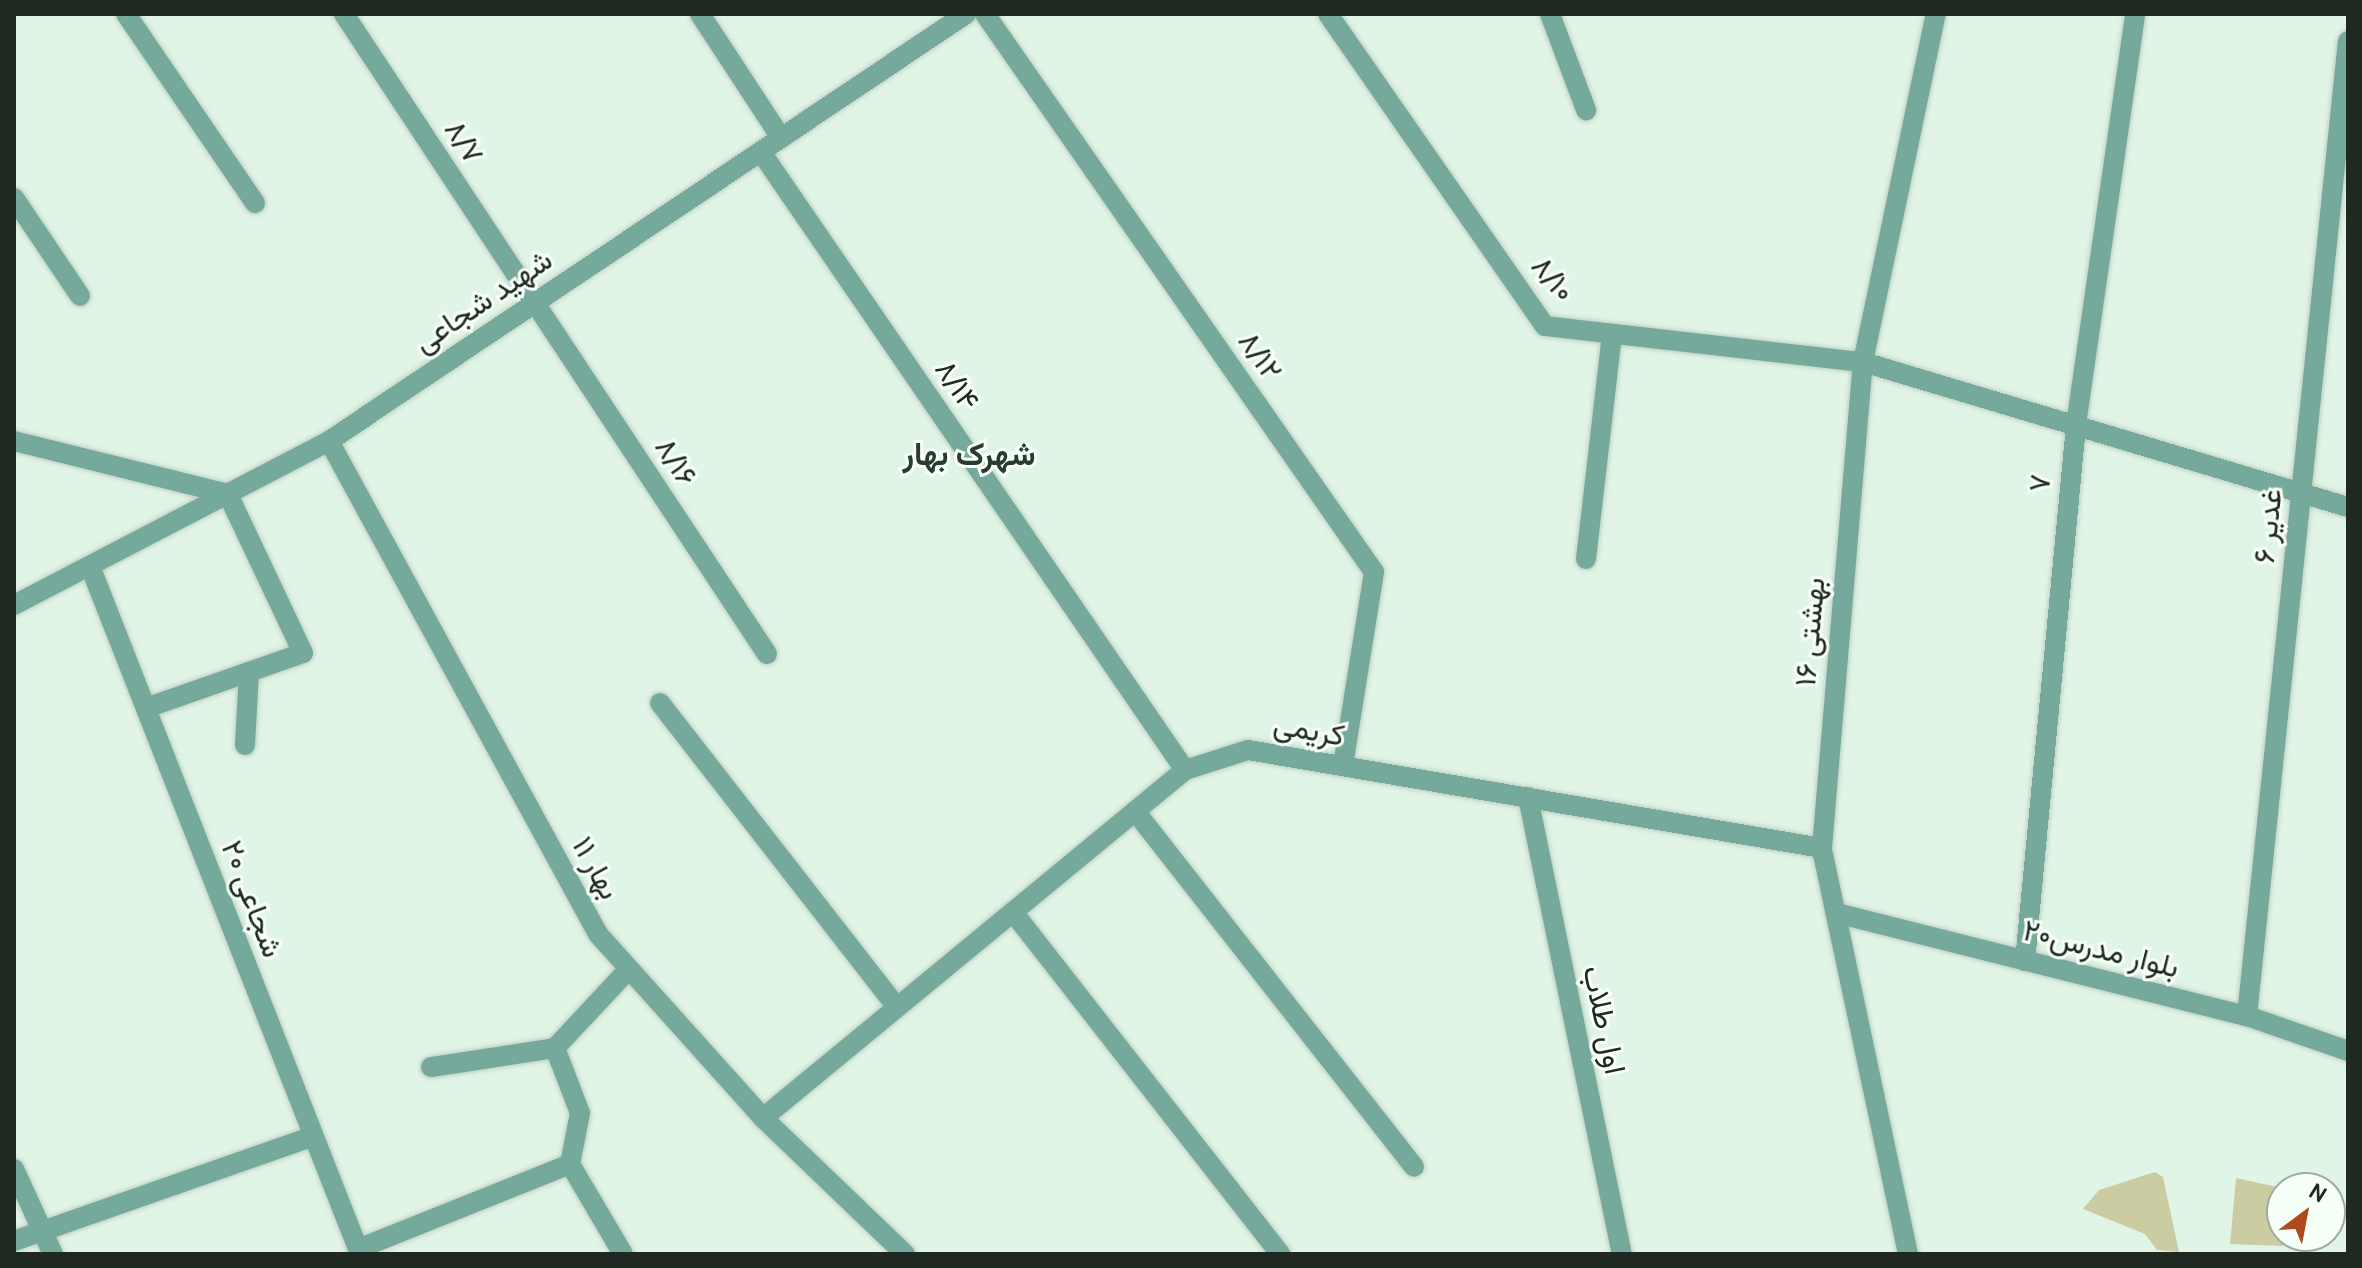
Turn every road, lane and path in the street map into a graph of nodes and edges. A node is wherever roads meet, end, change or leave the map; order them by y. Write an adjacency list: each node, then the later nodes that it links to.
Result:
1 (126, 14): 15 (street)
2 (344, 14): 17 (street, ۸/۷)
3 (700, 14): 12 (street)
4 (966, 14): 12 (street, شهید شجاعی)
5 (985, 14): 34 (street, ۸/۱۲)
6 (1328, 14): 18 (street, ۸/۱۰)
7 (1550, 14): 11 (street)
8 (1936, 14): 19 (street, ۱۶ بهشتی)
9 (2135, 14): 20 (street, ۷)
10 (2348, 41): 23 (street, غدیر ۶)
11 (1586, 110)
12 (781, 138): 13 (street, شهید شجاعی)
13 (761, 152): 17 (street, شهید شجاعی); 35 (street, ۸/۱۴)
14 (14, 198): 16 (street)
15 (255, 203)
16 (80, 296)
17 (535, 303): 22 (street, شهید شجاعی); 29 (street, ۸/۱۶)
18 (1612, 334): 19 (street, ۸/۱۰); 26 (street)
19 (1863, 362): 20 (street, ۸/۱۰); 38 (street, ۱۶ بهشتی)
20 (2076, 425): 23 (street, ۸/۱۰); 41 (street, ۷)
21 (14, 441): 24 (street)
22 (329, 441): 24 (street, شهید شجاعی); 42 (street, بهار ۱۱)
23 (2302, 493): 25 (street, ۸/۱۰); 44 (street, غدیر ۶)
24 (228, 494): 27 (street, شهید شجاعی); 30 (street)
25 (2348, 507)
26 (1586, 559)
27 (90, 566): 28 (street, شهید شجاعی); 32 (street, شجاعی ۲۰)
28 (14, 605)
29 (767, 654)
30 (249, 672): 32 (street); 33 (street)
31 (660, 703): 43 (street)
32 (146, 708): 49 (street, شجاعی ۲۰)
33 (245, 745)
34 (1343, 766): 35 (street, کریمی); 36 (street, کریمی)
35 (1185, 770): 37 (street, کریمی)
36 (1528, 797): 38 (street, کریمی); 60 (street, اول طلاب)
37 (1135, 811): 39 (street, کریمی); 51 (street)
38 (1822, 848): 40 (street, ۱۶ بهشتی)
39 (1013, 912): 43 (street, کریمی); 59 (street)
40 (1836, 913): 41 (street, بلوار مدرس۲۰); 61 (street, ۱۶ بهشتی)
41 (2025, 961): 44 (street, بلوار مدرس۲۰)
42 (629, 969): 45 (street); 48 (street, بهار ۱۱)
43 (897, 1007): 48 (street, کریمی)
44 (2247, 1016): 46 (street, بلوار مدرس۲۰)
45 (555, 1048): 47 (street); 50 (street)
46 (2348, 1051)
47 (431, 1067)
48 (763, 1118): 58 (street, بهار ۱۱)
49 (313, 1136): 53 (street); 55 (street, شجاعی ۲۰)
50 (570, 1164): 55 (street); 57 (street)
51 (1414, 1167)
52 (14, 1169): 53 (street)
53 (41, 1228): 54 (street); 56 (street)
54 (14, 1241)
55 (359, 1252)
56 (53, 1254)
57 (623, 1254)
58 (905, 1254)
59 (1280, 1254)
60 (1622, 1254)
61 (1908, 1254)

